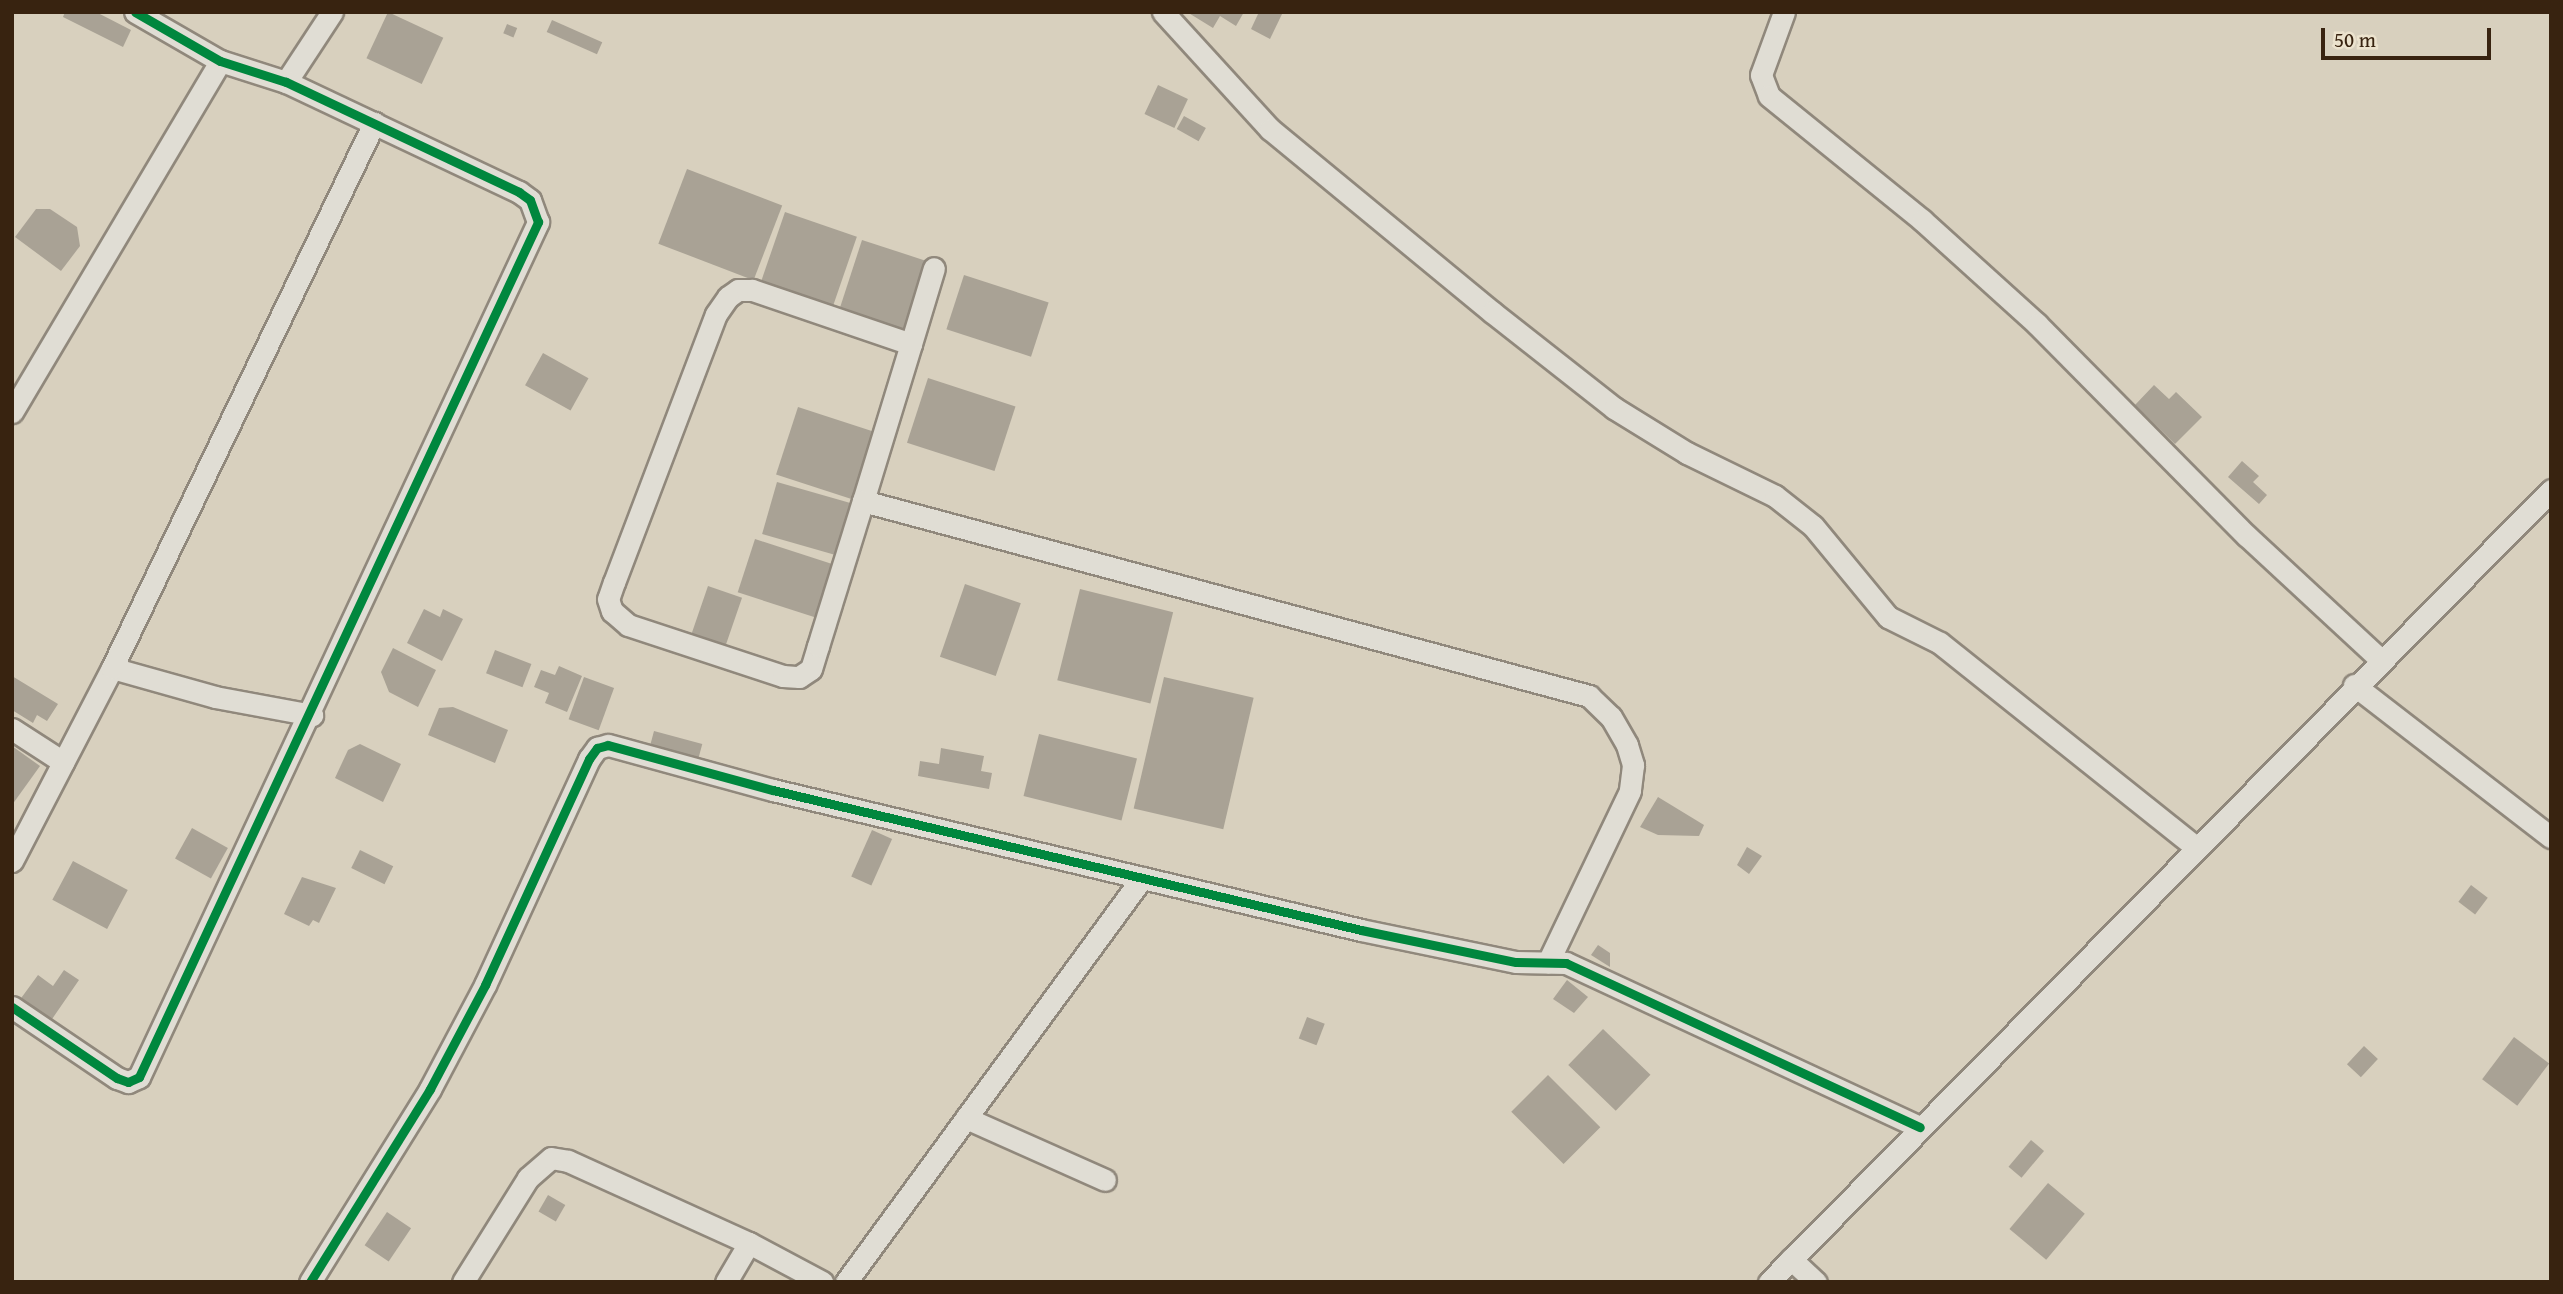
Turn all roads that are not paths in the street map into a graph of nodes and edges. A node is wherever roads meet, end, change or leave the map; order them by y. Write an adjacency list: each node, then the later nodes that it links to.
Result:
1 (135, 12): 5 (street)
2 (332, 12): 6 (street)
3 (1163, 12): 20 (street)
4 (1784, 12): 13 (street)
5 (220, 61): 6 (street); 10 (street)
6 (286, 82): 7 (street)
7 (374, 124): 14 (street); 16 (street)
8 (934, 268): 9 (street)
9 (911, 344): 12 (street); 12 (street)
10 (12, 412)
11 (2551, 490): 13 (street)
12 (863, 501): 23 (street)
13 (2380, 659): 15 (street)
14 (112, 668): 16 (street); 18 (street)
15 (2354, 685): 19 (street); 20 (street)
16 (312, 715): 24 (street)
17 (12, 729): 18 (street)
18 (64, 762): 21 (street)
19 (2551, 836)
20 (2196, 847): 26 (street)
21 (12, 861)
22 (1142, 878): 23 (street); 25 (street); 30 (street)
23 (1548, 962): 26 (street)
24 (12, 1007)
25 (967, 1118): 27 (street); 34 (street)
26 (1920, 1127): 29 (street)
27 (1105, 1180)
28 (749, 1243): 31 (street); 32 (street); 33 (street)
29 (1791, 1259): 35 (street); 36 (street)
30 (310, 1282)
31 (463, 1282)
32 (726, 1282)
33 (822, 1282)
34 (846, 1282)
35 (1769, 1282)
36 (1816, 1282)

